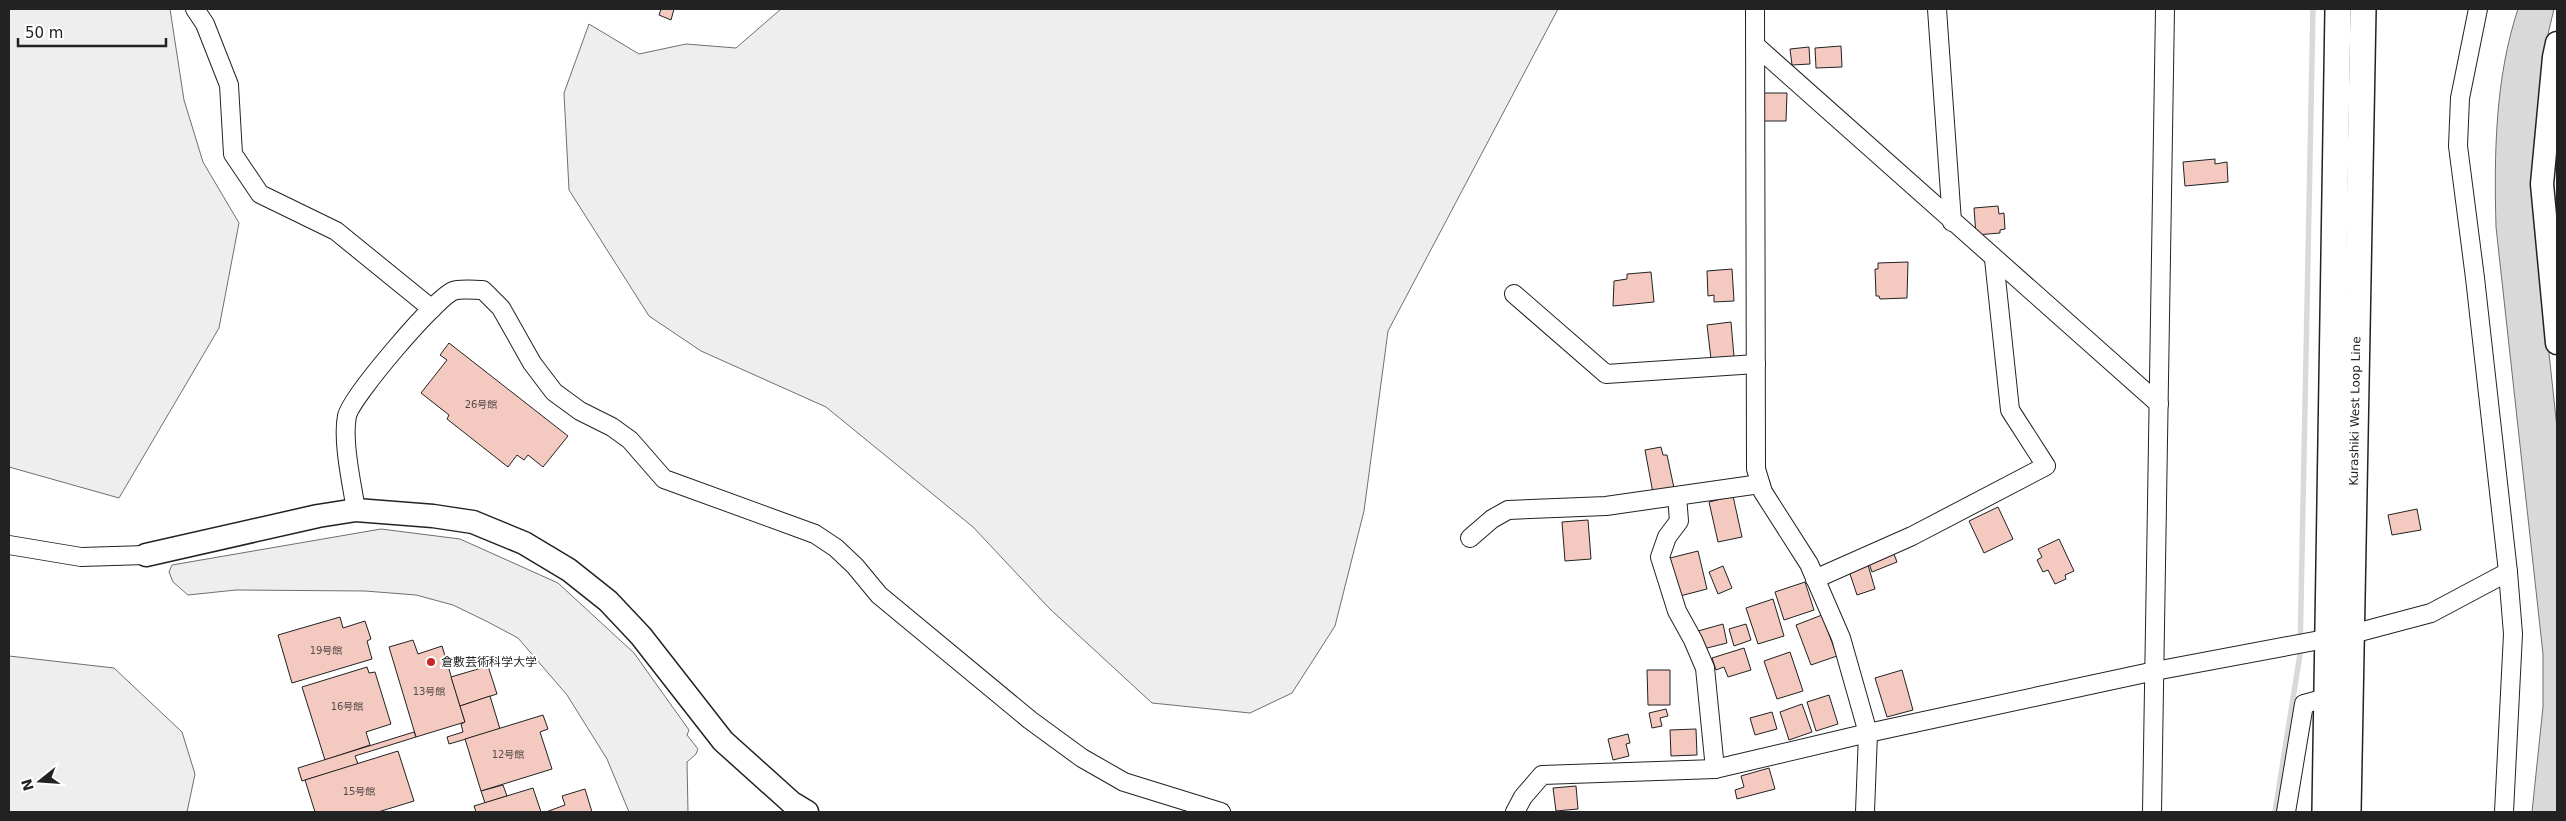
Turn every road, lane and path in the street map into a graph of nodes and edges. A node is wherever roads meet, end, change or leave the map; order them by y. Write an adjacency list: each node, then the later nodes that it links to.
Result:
1 (195, 9): 13 (street)
2 (1755, 9): 9 (street)
3 (1937, 9): 10 (street)
4 (2165, 9): 16 (street)
5 (2338, 9): 26 (main road, Kurashiki West Loop Line)
6 (2363, 9): 25 (main road, Kurashiki West Loop Line)
7 (2478, 9): 23 (street)
8 (2557, 43): 14 (street)
9 (1755, 45): 10 (street); 15 (street)
10 (1952, 222): 11 (street)
11 (1994, 259): 16 (street); 24 (street)
12 (1514, 294): 15 (street)
13 (432, 309): 19 (street); 32 (street)
14 (2557, 343)
15 (1756, 364): 17 (street)
16 (2159, 404): 27 (street)
17 (1760, 484): 18 (street); 24 (street)
18 (1677, 496): 20 (street); 30 (street)
19 (356, 510): 22 (street); 31 (street)
20 (1470, 538)
21 (9, 545): 22 (street)
22 (146, 554)
23 (2508, 572): 25 (street); 39 (street)
24 (1816, 579): 29 (street)
25 (2352, 634): 26 (street); 38 (main road, Kurashiki West Loop Line)
26 (2326, 640): 27 (street); 28 (main road, Kurashiki West Loop Line)
27 (2155, 671): 29 (street); 35 (street)
28 (2326, 698): 36 (street); 37 (main road, Kurashiki West Loop Line)
29 (1868, 733): 30 (street); 34 (street)
30 (1715, 769): 33 (street)
31 (807, 812)
32 (1221, 812)
33 (1515, 812)
34 (1865, 812)
35 (2152, 812)
36 (2286, 812)
37 (2325, 812)
38 (2348, 812)
39 (2504, 812)

